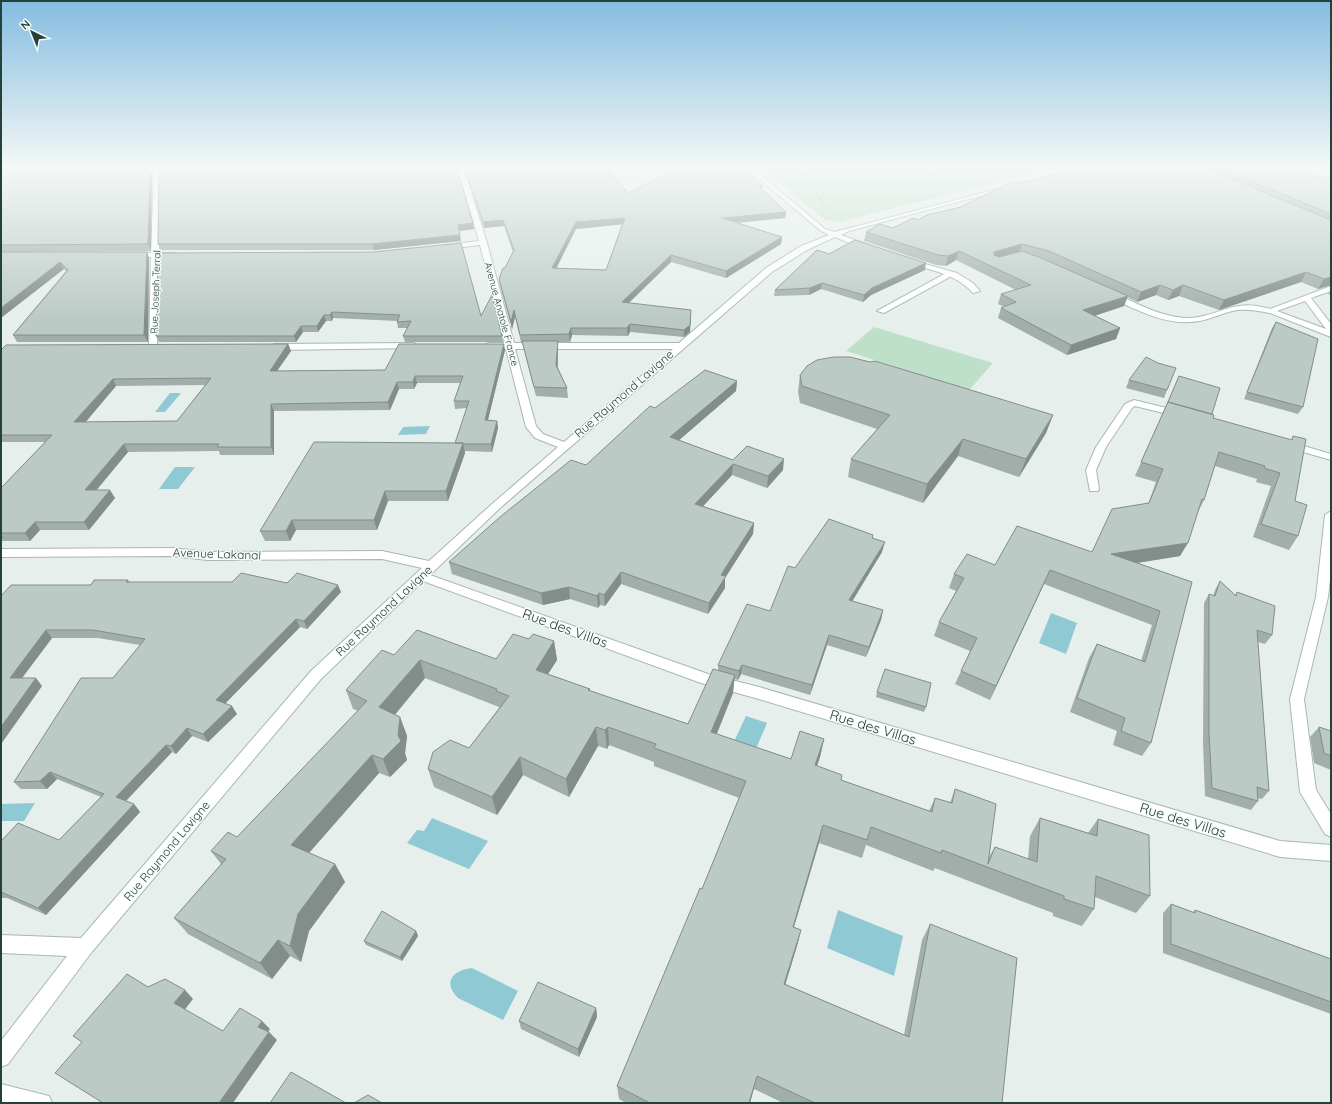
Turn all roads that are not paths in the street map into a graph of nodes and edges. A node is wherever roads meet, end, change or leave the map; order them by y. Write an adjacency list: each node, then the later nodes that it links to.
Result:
1 (156, 218): 10 (street, Rue Joseph Terral)
2 (475, 218): 6 (street, Avenue Anatole France)
3 (810, 218): 5 (street)
4 (892, 218): 5 (street, Rue Raymond Lavigne)
5 (828, 232): 8 (street); 26 (street, Rue Raymond Lavigne)
6 (483, 243): 7 (street); 25 (street, Avenue Anatole France)
7 (436, 248)
8 (876, 250)
9 (123, 255): 10 (street)
10 (156, 255): 11 (street); 27 (street, Rue Joseph Terral)
11 (186, 255)
12 (899, 257): 13 (street)
13 (951, 274): 15 (street); 19 (street)
14 (1331, 288): 17 (street)
15 (976, 291)
16 (1105, 292): 18 (street)
17 (1306, 297): 18 (street); 20 (street)
18 (1269, 311): 21 (street)
19 (880, 312)
20 (1331, 330)
21 (1331, 334)
22 (265, 346): 23 (street)
23 (424, 346)
24 (479, 346): 25 (street)
25 (511, 346): 26 (street); 30 (street, Avenue Anatole France)
26 (680, 346): 30 (street, Rue Raymond Lavigne)
27 (154, 347)
28 (1188, 417): 32 (street)
29 (1278, 442): 31 (street)
30 (564, 446): 35 (street, Rue Raymond Lavigne)
31 (1331, 457)
32 (1094, 489)
33 (1331, 515): 36 (street)
34 (1, 553): 35 (street, Avenue Lakanal)
35 (426, 571): 37 (street, Rue des Villas); 39 (street, Rue Raymond Lavigne)
36 (1331, 829)
37 (1331, 853)
38 (1, 944): 39 (street)
39 (85, 947): 40 (street, Rue Raymond Lavigne)
40 (1, 1057)
41 (1, 1094): 42 (street)
42 (42, 1103)

